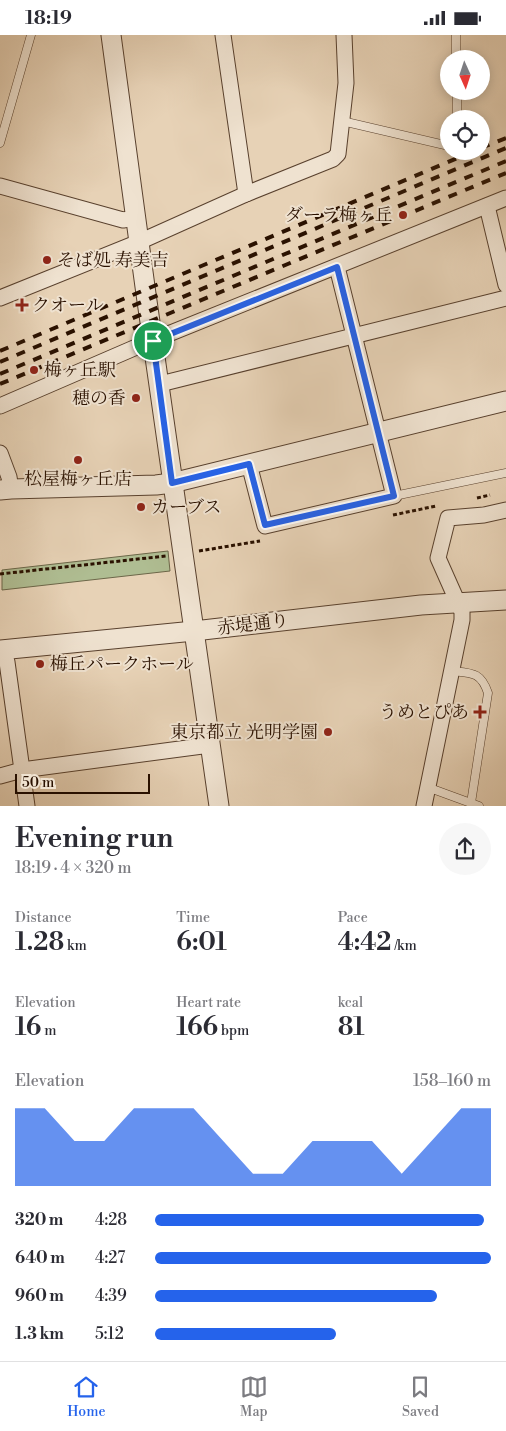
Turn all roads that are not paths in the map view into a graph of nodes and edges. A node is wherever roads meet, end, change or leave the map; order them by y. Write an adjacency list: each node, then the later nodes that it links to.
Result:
1 (31, 35): 8 (lane)
2 (111, 35): 14 (street)
3 (223, 35): 11 (street)
4 (344, 35): 7 (street)
5 (456, 35): 6 (lane)
6 (456, 50)
7 (342, 121): 9 (lane); 11 (street)
8 (0, 143)
9 (440, 144)
10 (0, 186): 14 (street)
11 (246, 194): 15 (street)
12 (506, 198): 13 (street)
13 (488, 206): 16 (street); 17 (street)
14 (136, 218): 15 (street)
15 (139, 242): 19 (street); 21 (street)
16 (337, 267): 20 (street); 21 (street)
17 (506, 285)
18 (506, 298): 20 (street)
19 (0, 299)
20 (354, 336): 22 (street); 25 (street)
21 (153, 341): 22 (street); 24 (street)
22 (160, 384): 29 (street)
23 (506, 401): 25 (street)
24 (0, 406)
25 (378, 433): 27 (street); 31 (street)
26 (0, 453): 30 (street)
27 (249, 464): 29 (street); 31 (street)
28 (506, 473): 31 (lane)
29 (172, 483): 30 (street); 35 (street)
30 (5, 489)
31 (394, 496)
32 (506, 510): 34 (street)
33 (506, 599): 34 (street, 赤堤通り)
34 (457, 602): 35 (street, 赤堤通り); 37 (street)
35 (194, 631): 36 (street, 赤堤通り); 38 (street)
36 (1, 647): 39 (street)
37 (452, 671): 41 (street); 42 (lane)
38 (210, 745): 39 (street); 44 (street)
39 (22, 771): 40 (street); 43 (street)
40 (0, 776)
41 (427, 787): 42 (lane); 45 (street)
42 (475, 805)
43 (27, 806)
44 (219, 806)
45 (424, 806)

